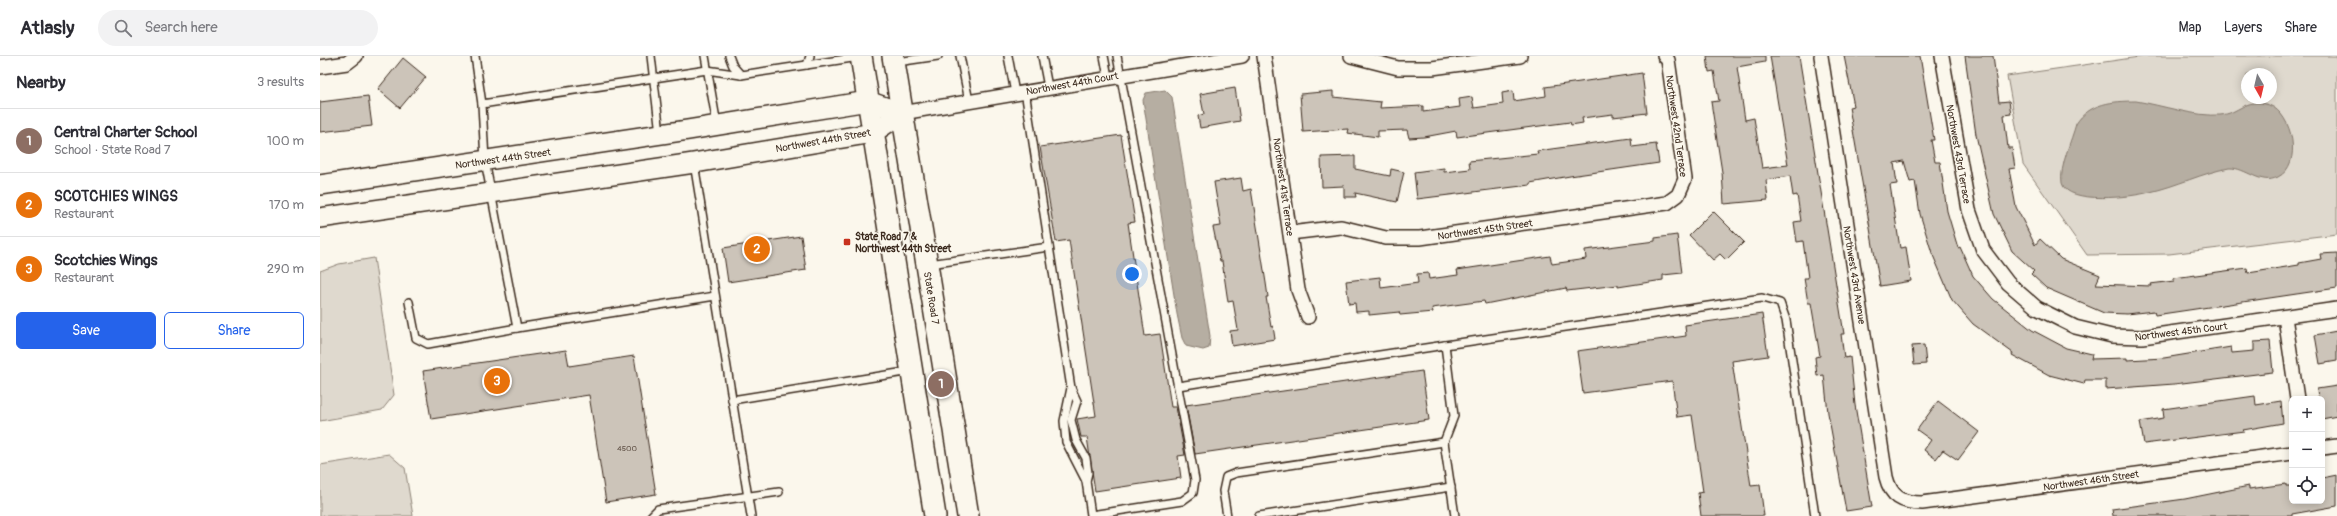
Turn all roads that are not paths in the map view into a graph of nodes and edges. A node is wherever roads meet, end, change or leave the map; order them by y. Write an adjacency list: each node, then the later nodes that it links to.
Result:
1 (356, 56): 24 (street)
2 (475, 56): 33 (lane)
3 (651, 56): 28 (lane)
4 (705, 56): 25 (lane)
5 (729, 56): 26 (lane)
6 (810, 56): 23 (lane)
7 (861, 56): 23 (lane); 31 (main road)
8 (938, 56): 21 (lane)
9 (960, 56): 32 (lane)
10 (1008, 56): 30 (lane)
11 (1042, 56): 29 (lane)
12 (1104, 56): 27 (lane)
13 (1117, 56): 27 (lane)
14 (1242, 56): 27 (street, Northwest 44th Court)
15 (1264, 56): 44 (street, Northwest 41st Terrace)
16 (1351, 56): 22 (street)
17 (1520, 56): 22 (street)
18 (1664, 56): 42 (street, Northwest 42nd Terrace)
19 (1821, 56): 67 (street, Northwest 43rd Avenue)
20 (1942, 56): 46 (street, Northwest 43rd Terrace)
21 (894, 59): 34 (main road, State Road 7)
22 (1431, 62)
23 (807, 65): 26 (lane)
24 (320, 67)
25 (707, 70): 26 (lane); 28 (lane); 35 (lane)
26 (741, 75)
27 (1114, 76): 29 (street, Northwest 44th Court); 56 (lane)
28 (653, 77): 33 (lane); 37 (lane)
29 (1048, 87): 30 (street, Northwest 44th Court)
30 (1020, 92): 32 (street, Northwest 44th Court); 45 (lane)
31 (868, 101): 34 (street, Northwest 44th Street); 35 (street, Northwest 44th Street); 36 (main road)
32 (969, 101): 34 (street, Northwest 44th Court)
33 (482, 104): 38 (lane)
34 (902, 112): 36 (street, Northwest 44th Street); 47 (main road, State Road 7)
35 (717, 126): 37 (street, Northwest 44th Street)
36 (872, 133): 39 (street, Northwest 44th Street); 55 (main road)
37 (660, 135): 38 (street, Northwest 44th Street)
38 (485, 161): 40 (street, Northwest 44th Street); 41 (lane)
39 (694, 163): 41 (street, Northwest 44th Street); 48 (lane)
40 (320, 185)
41 (492, 192): 43 (street, Northwest 44th Street); 53 (lane)
42 (1678, 195): 44 (street, Northwest 45th Street)
43 (320, 218)
44 (1290, 233): 51 (street, Northwest 41st Terrace)
45 (1049, 247): 47 (lane); 57 (lane)
46 (1983, 250): 52 (street, Northwest 45th Court)
47 (927, 264): 72 (main road, State Road 7)
48 (715, 296): 53 (lane); 59 (lane)
49 (409, 302): 53 (lane)
50 (2337, 309): 52 (street, Northwest 45th Court)
51 (1308, 317)
52 (2285, 317): 58 (street)
53 (517, 328)
54 (1445, 345): 56 (lane); 60 (lane); 77 (lane)
55 (911, 371): 59 (lane); 71 (main road)
56 (1178, 386): 73 (lane)
57 (1071, 388): 64 (lane); 64 (lane)
58 (2297, 396)
59 (732, 400): 68 (lane)
60 (1444, 442): 65 (lane); 74 (lane)
61 (2337, 446): 62 (street)
62 (2325, 448)
63 (2289, 453): 67 (street, Northwest 46th Street)
64 (1086, 481): 73 (lane)
65 (1451, 487): 75 (lane); 76 (lane)
66 (779, 492): 68 (lane)
67 (1892, 494)
68 (748, 497): 69 (lane); 70 (lane)
69 (651, 516)
70 (751, 516)
71 (935, 516)
72 (968, 516)
73 (1092, 516)
74 (1227, 516)
75 (1259, 516)
76 (1455, 516)
77 (1815, 516)

